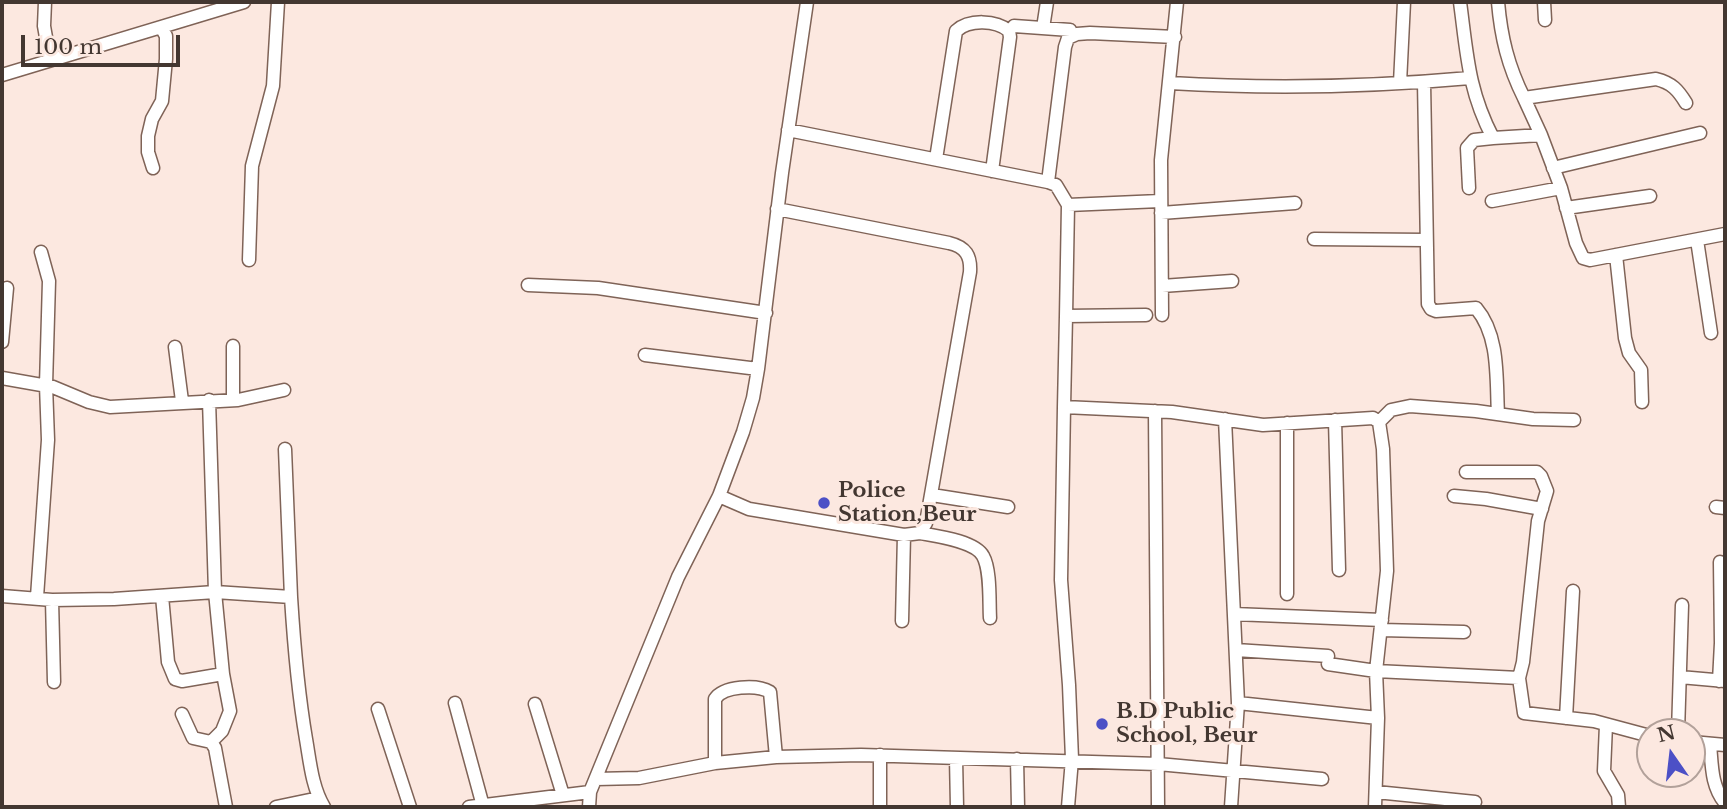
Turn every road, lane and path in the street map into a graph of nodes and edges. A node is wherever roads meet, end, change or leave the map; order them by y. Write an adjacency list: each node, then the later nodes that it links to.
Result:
1 (46, 2): 17 (street)
2 (244, 2): 13 (street)
3 (278, 2): 49 (street)
4 (807, 2): 25 (street)
5 (1047, 2): 14 (street)
6 (1177, 2): 16 (street)
7 (1404, 2): 22 (street)
8 (1460, 2): 19 (street)
9 (1498, 2): 23 (street)
10 (1544, 2): 11 (street)
11 (1545, 20)
12 (1014, 26): 14 (street)
13 (161, 27): 17 (street); 30 (street)
14 (1043, 28): 15 (street)
15 (1070, 30)
16 (1175, 37): 21 (street); 33 (street)
17 (50, 60): 18 (street)
18 (2, 75)
19 (1470, 78): 20 (street); 28 (street)
20 (1424, 82): 22 (street); 45 (street)
21 (1170, 83): 22 (street); 40 (street)
22 (1400, 83)
23 (1524, 98): 24 (street); 27 (street)
24 (1686, 103)
25 (788, 130): 29 (street); 42 (street)
26 (1700, 134): 31 (street)
27 (1541, 135): 28 (street); 31 (street)
28 (1493, 138): 34 (street)
29 (936, 159): 32 (street); 32 (street)
30 (153, 168)
31 (1553, 168): 35 (street)
32 (992, 171): 33 (street)
33 (1048, 182): 39 (street)
34 (1469, 188)
35 (1561, 188): 37 (street); 41 (street)
36 (1650, 195): 41 (street)
37 (1492, 201)
38 (1295, 203): 40 (street)
39 (1068, 205): 40 (street); 57 (street)
40 (1160, 207): 52 (street)
41 (1566, 208): 48 (street)
42 (777, 209): 54 (street); 81 (street)
43 (1725, 234): 46 (street)
44 (1314, 239): 45 (street)
45 (1426, 240): 73 (street)
46 (1697, 240): 48 (street); 58 (street)
47 (41, 252): 65 (street)
48 (1616, 255): 70 (street)
49 (249, 260)
50 (1232, 281): 52 (street)
51 (528, 285): 54 (street)
52 (1162, 286): 56 (street)
53 (7, 288): 59 (street)
54 (766, 313): 63 (street)
55 (1146, 315): 57 (street)
56 (1162, 315)
57 (1066, 316): 71 (street)
58 (1711, 333)
59 (2, 342)
60 (233, 346): 68 (street)
61 (176, 347): 69 (street)
62 (645, 355): 63 (street)
63 (758, 369): 82 (street)
64 (2, 378): 65 (street)
65 (46, 385): 69 (street); 95 (street)
66 (284, 390): 68 (street)
67 (209, 400): 68 (street); 69 (street); 91 (street)
68 (233, 400)
69 (183, 401)
70 (1642, 402)
71 (1064, 407): 72 (street); 129 (street)
72 (1155, 411): 74 (street); 131 (street)
73 (1498, 414): 76 (street); 77 (street)
74 (1225, 419): 78 (street); 99 (street)
75 (1335, 420): 77 (street); 78 (street); 89 (street)
76 (1574, 420)
77 (1379, 422): 102 (street)
78 (1287, 423): 92 (street)
79 (285, 449): 96 (street)
80 (1466, 472): 85 (street)
81 (932, 495): 84 (street); 86 (street)
82 (719, 496): 87 (street); 134 (street)
83 (1454, 496): 85 (street)
84 (1008, 507)
85 (1542, 509): 108 (street)
86 (920, 533): 87 (street); 100 (street)
87 (904, 535): 101 (street)
88 (1720, 562): 109 (street)
89 (1339, 570)
90 (1573, 591): 117 (street)
91 (215, 592): 94 (street); 96 (street); 106 (street)
92 (1287, 594)
93 (2, 596): 95 (street)
94 (162, 596): 97 (street); 106 (street)
95 (37, 597): 97 (street)
96 (291, 597): 137 (street)
97 (52, 600): 110 (street)
98 (1682, 605): 107 (street)
99 (1234, 614): 102 (street); 104 (street)
100 (990, 618)
101 (902, 621)
102 (1381, 625): 103 (street); 105 (street)
103 (1464, 632)
104 (1236, 650): 105 (street); 112 (street)
105 (1376, 671): 108 (street); 116 (street)
106 (223, 674): 121 (street)
107 (1680, 677): 109 (street); 118 (street)
108 (1518, 678): 117 (street)
109 (1722, 681)
110 (54, 682)
111 (454, 703): 142 (street)
112 (1238, 703): 116 (street); 132 (street)
113 (535, 704): 136 (street)
114 (378, 709): 145 (street)
115 (182, 714): 121 (street)
116 (1378, 718): 135 (street)
117 (1566, 718): 119 (street)
118 (1679, 718)
119 (1606, 725): 120 (street); 155 (street)
120 (1636, 732)
121 (211, 741): 143 (street)
122 (1706, 744): 123 (street)
123 (1710, 744): 124 (street); 139 (street)
124 (1725, 746)
125 (880, 755): 126 (street); 127 (street); 148 (street)
126 (776, 757): 130 (street); 130 (street)
127 (956, 758): 128 (street); 149 (street)
128 (1017, 759): 129 (street); 150 (street)
129 (1072, 760): 131 (street); 151 (street)
130 (715, 763): 134 (street)
131 (1158, 764): 132 (street); 152 (street)
132 (1233, 771): 133 (street); 153 (street)
133 (1322, 779)
134 (593, 785): 136 (street); 147 (street)
135 (1376, 792): 138 (street); 154 (street)
136 (563, 795): 140 (street)
137 (321, 802): 141 (street)
138 (1475, 802)
139 (1725, 803)
140 (523, 804): 142 (street)
141 (299, 805): 144 (street)
142 (483, 806): 146 (street)
143 (226, 807)
144 (276, 807)
145 (410, 807)
146 (469, 807)
147 (589, 807)
148 (880, 807)
149 (957, 807)
150 (1018, 807)
151 (1068, 807)
152 (1158, 807)
153 (1231, 807)
154 (1376, 807)
155 (1619, 807)

